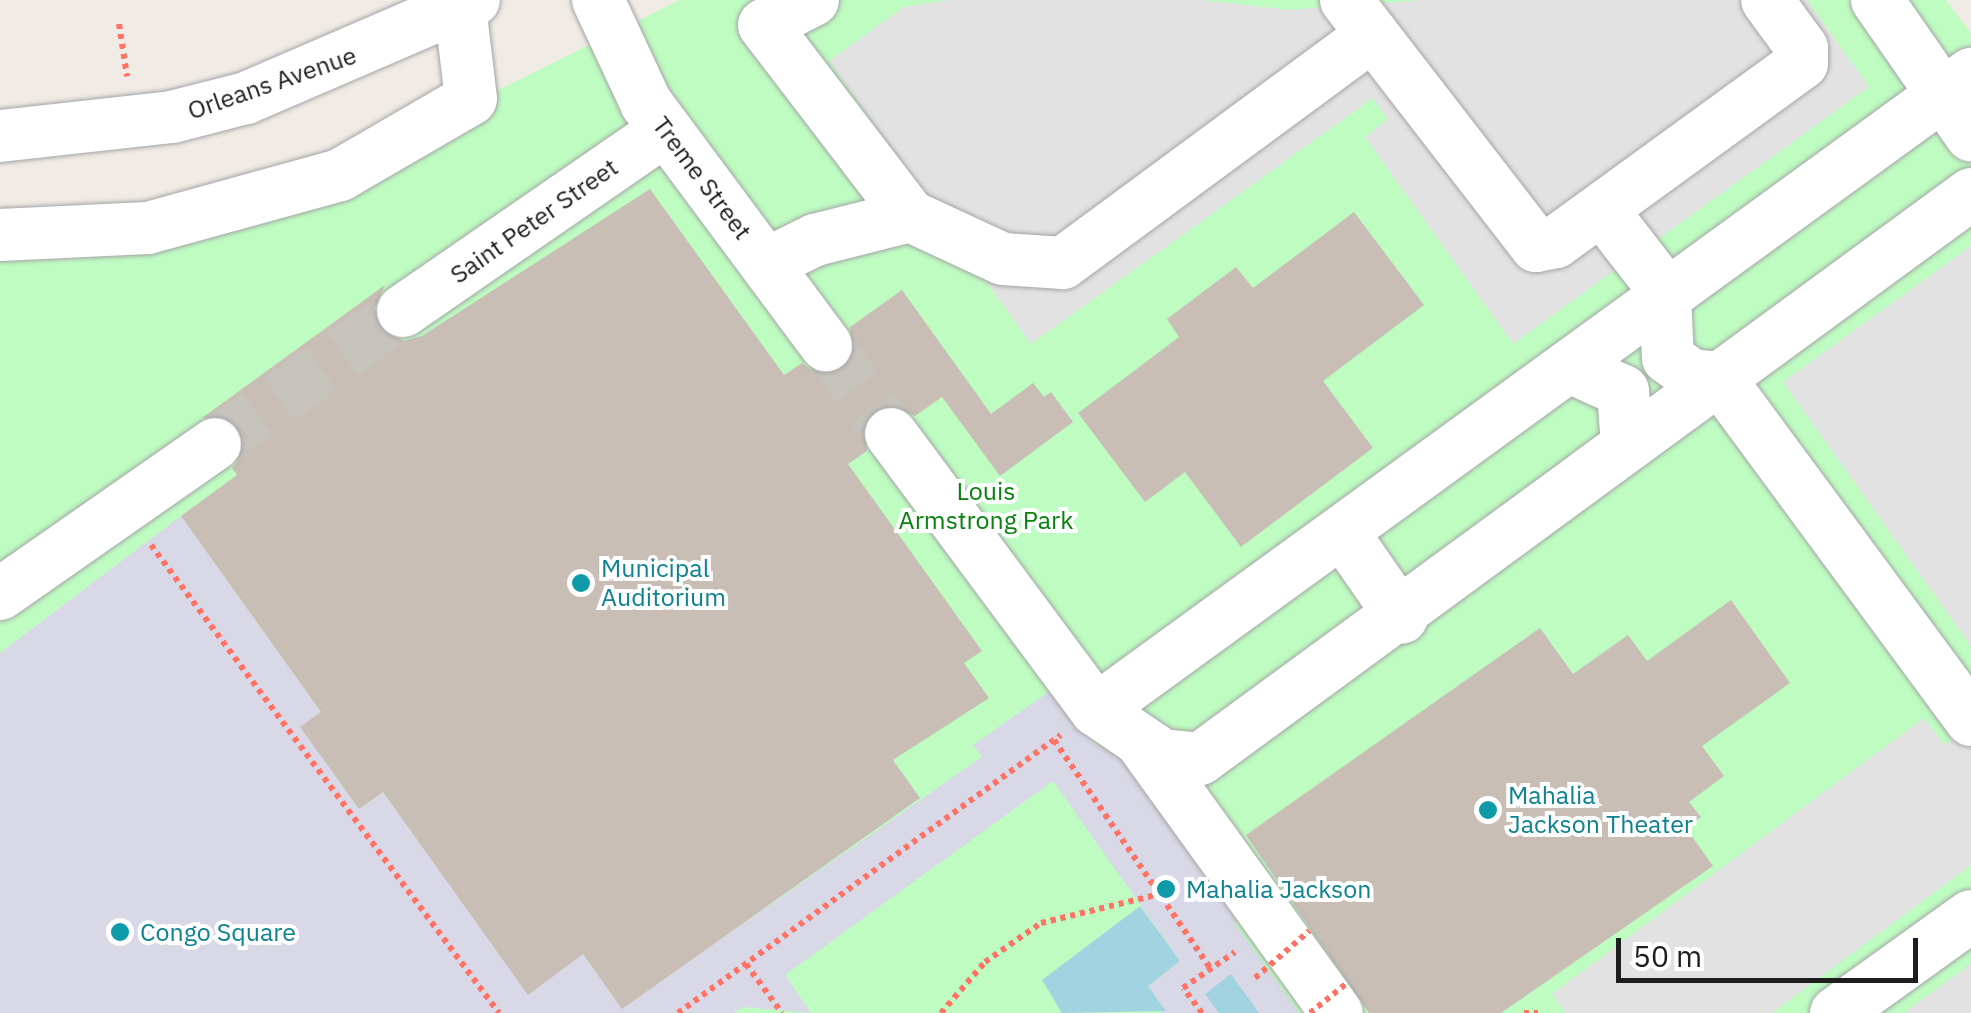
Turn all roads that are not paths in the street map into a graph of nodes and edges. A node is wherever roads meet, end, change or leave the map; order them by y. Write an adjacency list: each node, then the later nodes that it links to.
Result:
1 (598, 0): 8 (street, Treme Street)
2 (813, 0): 12 (street)
3 (1767, 0): 11 (street)
4 (1877, 0): 7 (street)
5 (467, 4): 9 (street, Orleans Avenue); 13 (street)
6 (1359, 18): 11 (street); 12 (street)
7 (1961, 101): 15 (street)
8 (665, 130): 14 (street, Treme Street); 16 (street, Saint Peter Street)
9 (0, 136)
10 (1971, 194): 19 (street)
11 (1602, 210): 15 (street)
12 (910, 216): 14 (street)
13 (0, 235)
14 (766, 264): 17 (street, Treme Street)
15 (1666, 296): 18 (street); 19 (street)
16 (404, 312)
17 (826, 345)
18 (1570, 367): 22 (street); 23 (street)
19 (1719, 378): 22 (street); 27 (street)
20 (891, 434): 26 (street)
21 (215, 444): 24 (street)
22 (1627, 446): 25 (street)
23 (1343, 533): 25 (street); 26 (street)
24 (0, 594)
25 (1402, 618): 28 (street)
26 (1096, 710): 28 (street)
27 (1971, 720)
28 (1142, 743): 30 (street)
29 (1963, 939): 31 (street)
30 (1342, 998)
31 (1836, 1013)

